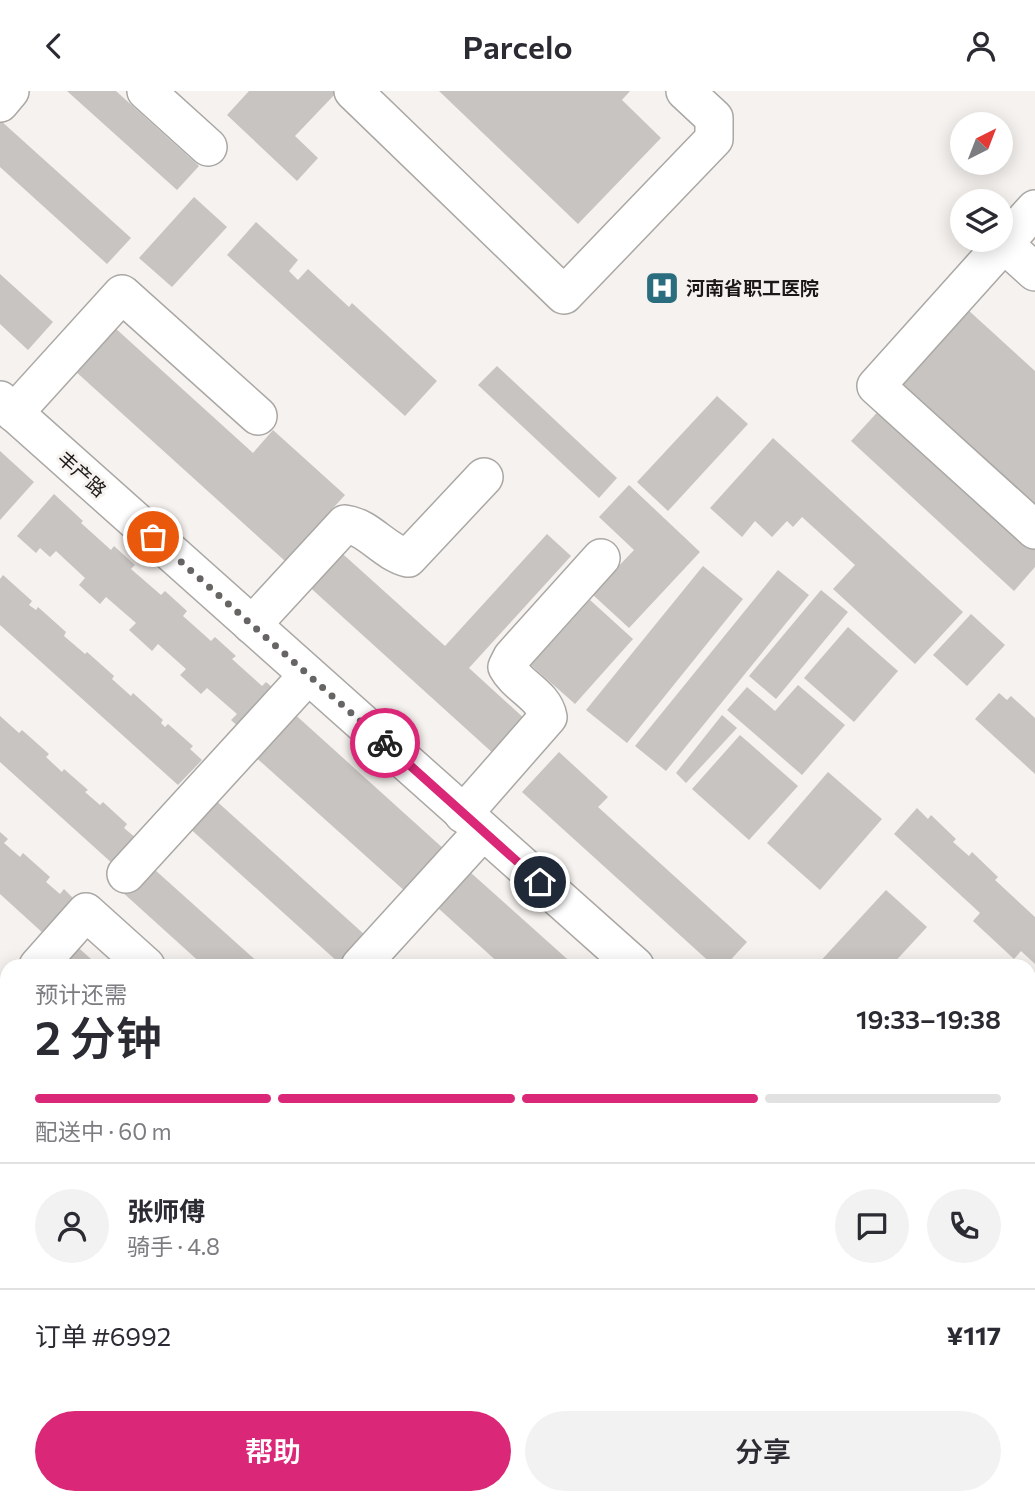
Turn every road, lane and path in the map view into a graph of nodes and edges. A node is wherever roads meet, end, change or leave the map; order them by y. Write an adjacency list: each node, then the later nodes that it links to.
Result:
1 (10, 91): 5 (street)
2 (146, 91): 6 (street)
3 (353, 91): 4 (street)
4 (685, 91)
5 (0, 103)
6 (208, 147)
7 (1035, 209): 8 (street)
8 (1013, 234)
9 (997, 252): 15 (street)
10 (1013, 252): 11 (street)
11 (1035, 272)
12 (7, 407): 13 (street); 17 (street, 丰产路)
13 (258, 417)
14 (484, 477): 17 (street)
15 (1035, 530)
16 (601, 558): 19 (street)
17 (252, 625): 18 (street, 丰产路)
18 (308, 675): 19 (street, 丰产路); 20 (street)
19 (473, 822): 23 (street); 24 (street, 丰产路)
20 (126, 874)
21 (44, 959): 22 (street)
22 (138, 959)
23 (365, 959)
24 (627, 959)

